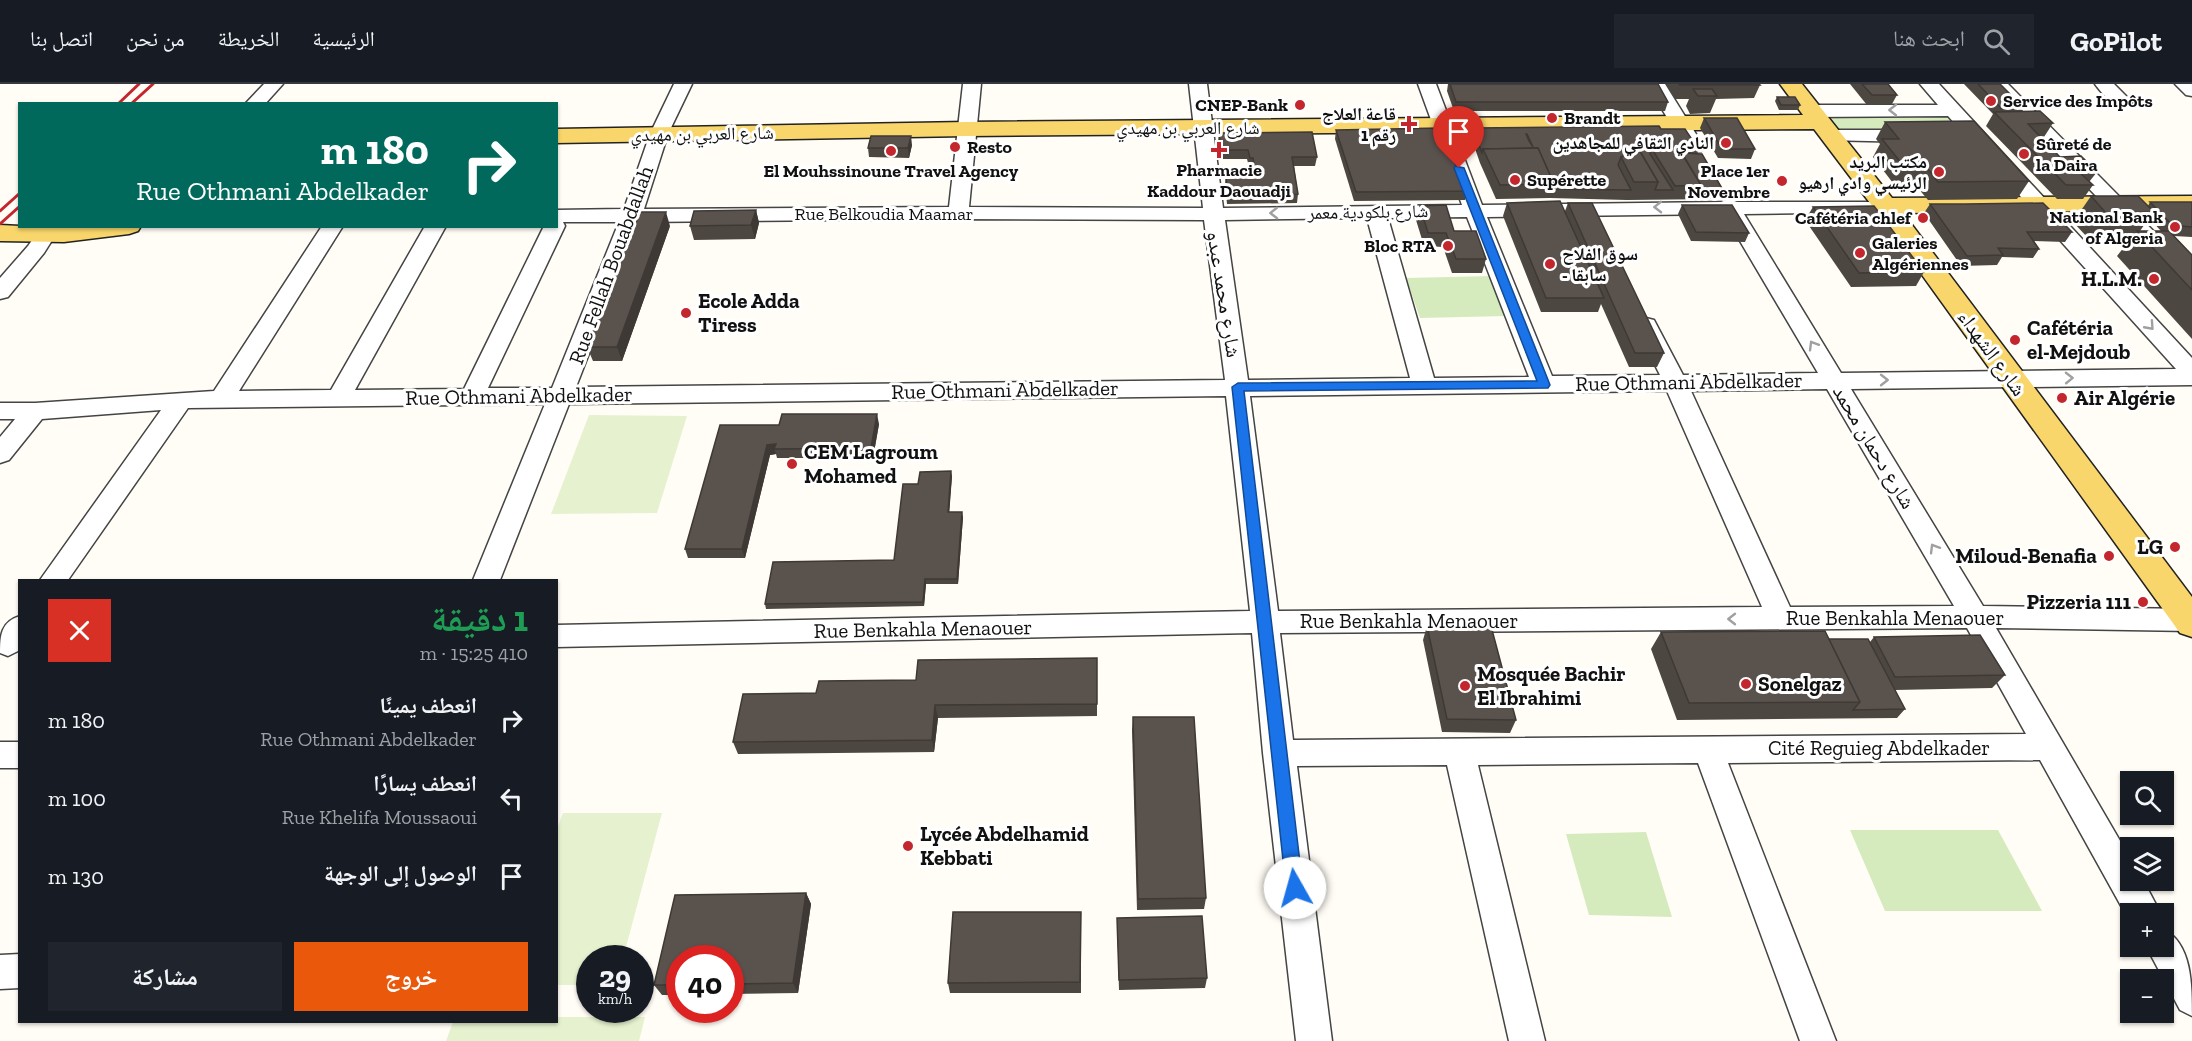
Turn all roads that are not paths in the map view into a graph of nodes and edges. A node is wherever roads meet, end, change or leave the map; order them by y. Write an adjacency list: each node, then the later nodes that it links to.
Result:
1 (683, 84): 23 (street, Rue Fellah Bouabdallah)
2 (972, 84): 22 (street)
3 (1198, 84): 21 (street, شارع محمد عبدو)
4 (1427, 84): 20 (street)
5 (1656, 84): 18 (street, شارع دحمان محمد)
6 (1791, 84): 15 (main road, شارع الشهداء)
7 (1929, 84): 19 (street)
8 (1998, 84): 17 (street)
9 (2104, 84): 14 (street)
10 (2184, 84): 12 (street)
11 (270, 85): 13 (street)
12 (2192, 91)
13 (256, 102)
14 (2123, 102)
15 (1820, 123): 18 (main road, شارع العربي بن مهيدي); 19 (street, one-way to 15); 24 (street); 30 (main road, شارع الشهداء)
16 (2011, 123): 17 (street)
17 (2035, 123): 28 (street)
18 (1679, 124): 20 (main road, شارع العربي بن مهيدي); 26 (street, شارع دحمان محمد)
19 (1966, 125): 29 (street)
20 (1441, 126): 21 (main road, شارع العربي بن مهيدي); 31 (street)
21 (1202, 128): 22 (main road, شارع العربي بن مهيدي); 34 (street, شارع محمد عبدو)
22 (967, 129): 23 (main road, شارع العربي بن مهيدي); 33 (street)
23 (659, 134): 25 (main road, شارع العربي بن مهيدي); 35 (street, Rue Fellah Bouabdallah)
24 (1931, 135)
25 (558, 136)
26 (1719, 188): 30 (street, شارع بلكودية معمر); 31 (street, شارع بلكودية معمر, one-way to 31); 50 (street, شارع دحمان محمد, one-way to 26)
27 (2192, 203): 28 (main road)
28 (2117, 204): 29 (main road); 44 (street)
29 (2040, 205): 30 (main road); 47 (street, one-way to 47)
30 (1885, 206): 49 (main road, شارع الشهداء)
31 (1476, 210): 32 (street, شارع بلكودية معمر); 52 (street)
32 (1376, 212): 34 (street, شارع بلكودية معمر, one-way to 34); 53 (street)
33 (958, 213): 34 (street, Rue Belkoudia Maamar); 35 (street, Rue Belkoudia Maamar)
34 (1212, 214): 54 (street, شارع محمد عبدو)
35 (632, 216): 36 (street, Rue Belkoudia Maamar); 55 (street, Rue Fellah Bouabdallah)
36 (558, 220)
37 (99, 228): 38 (main road); 43 (main road)
38 (123, 228)
39 (332, 228): 59 (street)
40 (435, 228): 57 (street)
41 (553, 228): 56 (street)
42 (0, 233): 43 (main road)
43 (46, 234): 45 (street)
44 (2192, 283)
45 (0, 292)
46 (1634, 300): 51 (street)
47 (2192, 372)
48 (2192, 377): 49 (street, Rue Othmani Abdelkader, one-way to 48)
49 (2011, 379): 50 (street, Rue Othmani Abdelkader, one-way to 49); 67 (main road, شارع الشهداء)
50 (1835, 380): 51 (street, Rue Othmani Abdelkader); 65 (street, شارع دحمان محمد, one-way to 50)
51 (1675, 382): 52 (street, Rue Othmani Abdelkader); 66 (street)
52 (1544, 385): 53 (street, Rue Othmani Abdelkader)
53 (1424, 386): 54 (street, Rue Othmani Abdelkader)
54 (1238, 387): 55 (street, Rue Othmani Abdelkader); 68 (street, شارع محمد عبدو)
55 (563, 396): 56 (street, Rue Othmani Abdelkader); 64 (street, Rue Fellah Bouabdallah)
56 (472, 398): 57 (street, Rue Othmani Abdelkader)
57 (338, 399): 59 (street, Rue Othmani Abdelkader)
58 (181, 400): 59 (street, Rue Othmani Abdelkader); 61 (street, Rue Othmani Abdelkader); 63 (street)
59 (221, 400)
60 (0, 411): 61 (street, Rue Othmani Abdelkader)
61 (35, 411): 62 (street)
62 (0, 454)
63 (54, 579)
64 (487, 579)
65 (1974, 617): 66 (street, Rue Benkahla Menaouer); 67 (street, Rue Benkahla Menaouer); 70 (street, شارع دحمان محمد)
66 (1781, 618): 68 (street, Rue Benkahla Menaouer, one-way to 68)
67 (2191, 621)
68 (1266, 622): 69 (street, Rue Benkahla Menaouer); 73 (street, شارع محمد عبدو)
69 (558, 636)
70 (2049, 747): 71 (street, Cité Reguieg Abdelkader); 76 (street, شارع دحمان محمد)
71 (1708, 750): 72 (street, Cité Reguieg Abdelkader); 83 (street)
72 (1459, 751): 73 (street, Cité Reguieg Abdelkader); 82 (street)
73 (1278, 753): 81 (street, شارع محمد عبدو)
74 (0, 755): 75 (street)
75 (18, 755)
76 (2138, 903)
77 (2169, 957): 80 (street)
78 (18, 971): 79 (street)
79 (0, 972)
80 (2192, 999)
81 (1314, 1041)
82 (1527, 1041)
83 (1818, 1041)

